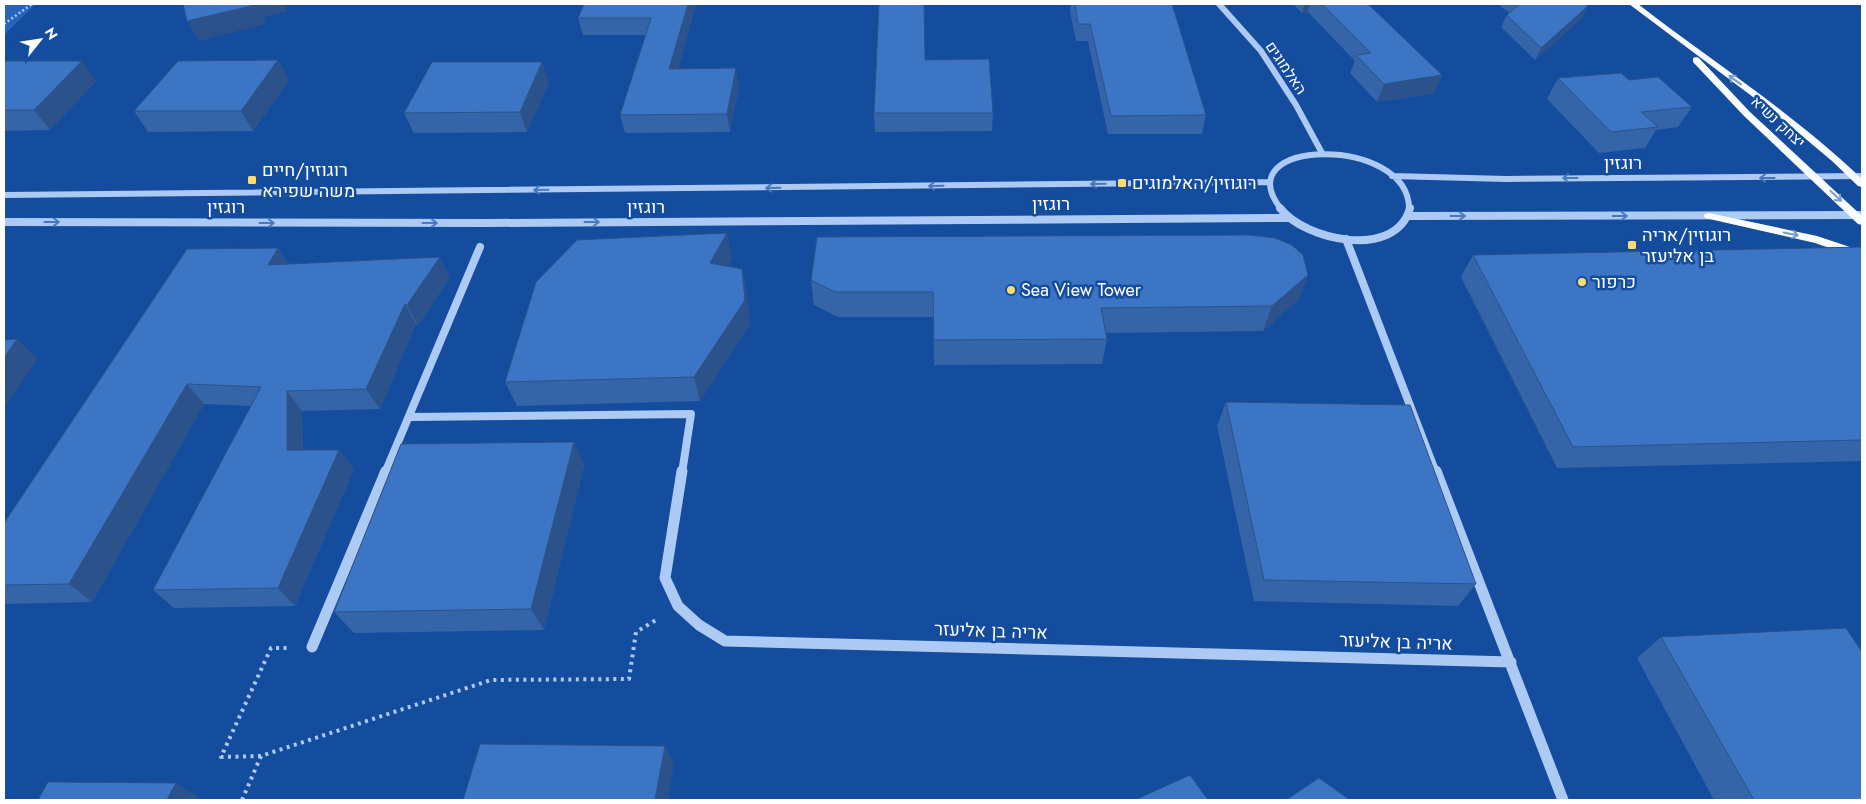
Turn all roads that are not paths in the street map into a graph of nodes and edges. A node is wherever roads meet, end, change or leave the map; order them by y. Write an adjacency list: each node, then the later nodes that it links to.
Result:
1 (1219, 4): 4 (street, האלמוגים)
2 (1633, 4): 3 (main road, יצחק נשיא)
3 (1677, 40): 6 (main road, יצחק נשיא); 7 (main road, יצחק נשיא, one-way to 3)
4 (1322, 153): 5 (street); 8 (street)
5 (1392, 176): 6 (street, רוגזין, one-way to 5); 10 (street)
6 (1816, 178): 7 (street, רוגזין); 12 (main road, יצחק נשיא, one-way to 12)
7 (1860, 179)
8 (1270, 182): 9 (street, רוגזין, one-way to 9); 13 (street)
9 (4, 195)
10 (1409, 216): 11 (street, one-way to 11); 15 (street)
11 (1709, 216): 12 (street); 17 (main road, one-way to 17)
12 (1860, 217)
13 (1289, 218): 14 (street, רוגזין, one-way to 13); 15 (street)
14 (4, 222)
15 (1346, 239): 21 (street)
16 (480, 246): 19 (street)
17 (1862, 255)
18 (691, 414): 19 (street); 21 (street, אריה בן אליעזר)
19 (409, 417): 20 (street)
20 (312, 647)
21 (1511, 662): 22 (street)
22 (1563, 800)

